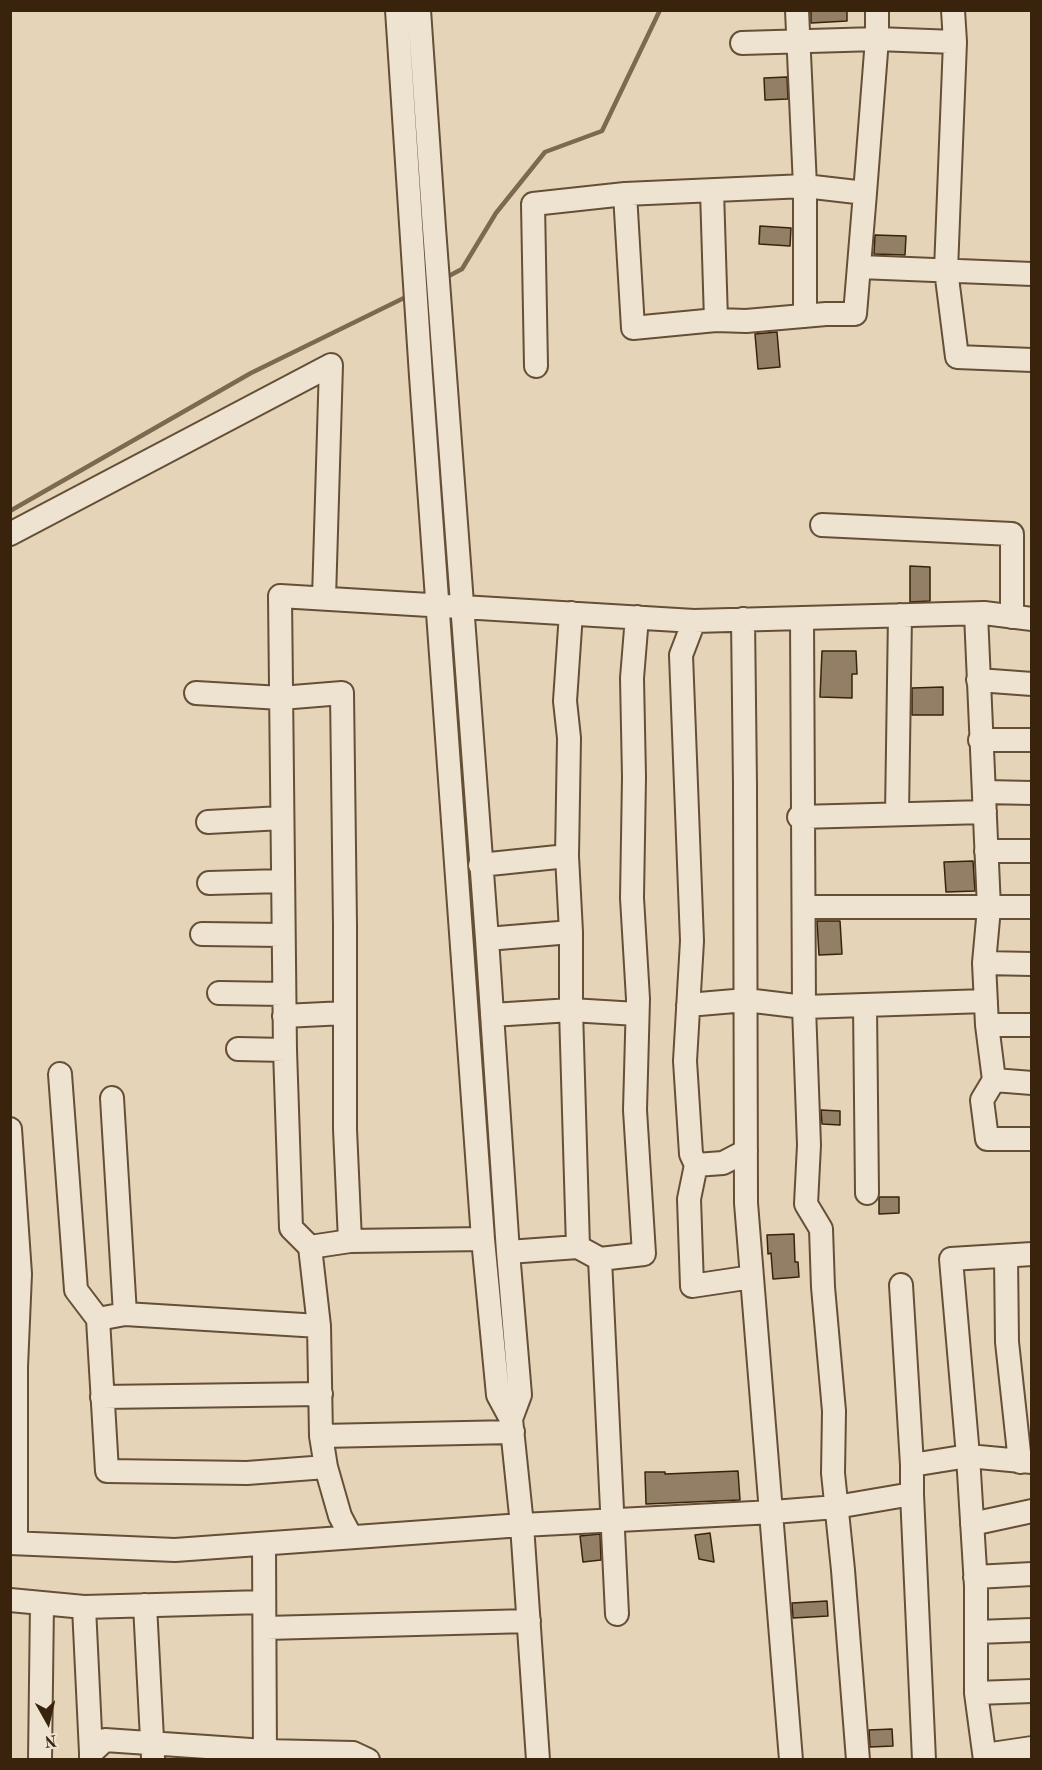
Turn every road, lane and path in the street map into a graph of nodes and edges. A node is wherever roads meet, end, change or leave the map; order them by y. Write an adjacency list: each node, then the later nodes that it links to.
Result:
1 (398, 10): 24 (street)
2 (419, 10): 25 (street)
3 (796, 10): 7 (street)
4 (877, 10): 6 (street)
5 (954, 10): 8 (street)
6 (878, 39): 7 (street); 8 (street); 12 (street)
7 (798, 42): 9 (street); 10 (street)
8 (955, 42): 15 (street)
9 (742, 44)
10 (805, 186): 11 (street); 12 (street); 17 (street)
11 (712, 191): 13 (street); 18 (street)
12 (865, 193): 14 (street)
13 (625, 194): 18 (street); 20 (street)
14 (860, 267): 15 (street); 17 (street)
15 (946, 270): 16 (street); 19 (street)
16 (1032, 274)
17 (805, 315): 18 (street)
18 (716, 320)
19 (1032, 360)
20 (536, 366)
21 (822, 525): 31 (street)
22 (10, 534): 23 (street)
23 (324, 598): 24 (street); 37 (street)
24 (437, 604): 25 (street); 86 (street)
25 (463, 606): 26 (street); 49 (street)
26 (571, 613): 29 (street); 48 (street)
27 (976, 614): 28 (street); 31 (street); 34 (street)
28 (900, 615): 30 (street); 42 (street)
29 (637, 617): 33 (street); 70 (street)
30 (802, 618): 32 (street); 43 (street)
31 (1022, 618)
32 (742, 619): 33 (street); 63 (street)
33 (694, 621): 65 (street)
34 (978, 680): 35 (street); 38 (street)
35 (1032, 684)
36 (196, 693): 37 (street)
37 (281, 698): 44 (street); 69 (street)
38 (981, 740): 39 (street); 41 (street)
39 (1032, 740)
40 (1032, 793): 41 (street)
41 (985, 802): 42 (street); 46 (street)
42 (897, 814): 43 (street)
43 (801, 817): 52 (street)
44 (282, 818): 45 (street); 50 (street)
45 (208, 822)
46 (986, 851): 47 (street); 53 (street)
47 (1032, 851)
48 (567, 856): 49 (street); 55 (street)
49 (480, 866): 58 (street)
50 (283, 881): 51 (street); 57 (street)
51 (209, 883)
52 (804, 908): 53 (street); 67 (street)
53 (989, 908): 54 (street); 59 (street)
54 (1032, 908)
55 (571, 932): 58 (street); 68 (street)
56 (202, 934): 57 (street)
57 (283, 935): 62 (street)
58 (487, 939): 72 (street)
59 (984, 963): 60 (street); 64 (street)
60 (1032, 964)
61 (219, 993): 62 (street)
62 (284, 994): 71 (street)
63 (746, 1000): 65 (street); 67 (street); 83 (street)
64 (986, 1001): 66 (street); 73 (street)
65 (688, 1005): 84 (street)
66 (865, 1005): 67 (street); 85 (street)
67 (804, 1007): 108 (street)
68 (571, 1010): 70 (street); 72 (street); 89 (street)
69 (345, 1013): 71 (street); 87 (street)
70 (637, 1014): 93 (street)
71 (284, 1016): 76 (street)
72 (492, 1016): 90 (street)
73 (987, 1025): 74 (street); 78 (street)
74 (1032, 1025)
75 (238, 1049): 76 (street)
76 (285, 1050): 88 (street)
77 (60, 1074): 97 (street)
78 (994, 1080): 79 (street); 82 (street)
79 (1032, 1083)
80 (111, 1098): 96 (street)
81 (10, 1129): 115 (street)
82 (1032, 1139)
83 (746, 1151): 84 (street); 94 (street)
84 (696, 1165): 94 (street)
85 (867, 1193)
86 (483, 1239): 87 (street); 101 (street)
87 (350, 1241): 88 (street)
88 (310, 1246): 98 (street)
89 (578, 1247): 90 (street); 93 (street)
90 (508, 1252): 101 (street)
91 (1032, 1254): 92 (street)
92 (1006, 1256): 103 (street); 104 (street)
93 (600, 1259): 111 (street)
94 (752, 1277): 110 (street)
95 (901, 1285): 105 (street)
96 (125, 1314): 97 (street); 98 (street)
97 (98, 1319): 100 (street)
98 (319, 1326): 99 (street)
99 (321, 1394): 100 (street); 102 (street)
100 (102, 1397): 106 (street)
101 (512, 1425): 102 (street); 113 (street)
102 (321, 1436): 106 (street)
103 (968, 1456): 104 (street); 105 (street); 112 (street)
104 (1026, 1462)
105 (912, 1465): 107 (street)
106 (326, 1467): 114 (street)
107 (912, 1494): 108 (street); 142 (street)
108 (836, 1507): 110 (street); 141 (street)
109 (1032, 1511): 112 (street)
110 (772, 1512): 111 (street); 140 (street)
111 (613, 1520): 113 (street); 124 (street)
112 (972, 1524): 118 (street)
113 (522, 1525): 114 (street); 125 (street)
114 (351, 1537): 116 (street)
115 (13, 1543): 116 (street)
116 (264, 1544): 120 (street)
117 (1032, 1574): 118 (street)
118 (975, 1577): 128 (street)
119 (10, 1600): 121 (street)
120 (264, 1602): 122 (street); 126 (street)
121 (42, 1603): 123 (street); 137 (street)
122 (145, 1605): 123 (street); 132 (street)
123 (84, 1607): 135 (street)
124 (617, 1614)
125 (529, 1621): 126 (street); 139 (street)
126 (266, 1628): 134 (street)
127 (1032, 1630): 128 (street)
128 (976, 1632): 130 (street)
129 (1032, 1691): 130 (street)
130 (976, 1693): 136 (street)
131 (1032, 1748): 136 (street)
132 (153, 1752): 133 (street); 135 (street)
133 (207, 1753): 134 (street)
134 (265, 1755): 138 (street)
135 (91, 1756)
136 (985, 1757)
137 (40, 1760)
138 (368, 1760)
139 (538, 1760)
140 (791, 1760)
141 (858, 1760)
142 (924, 1760)

